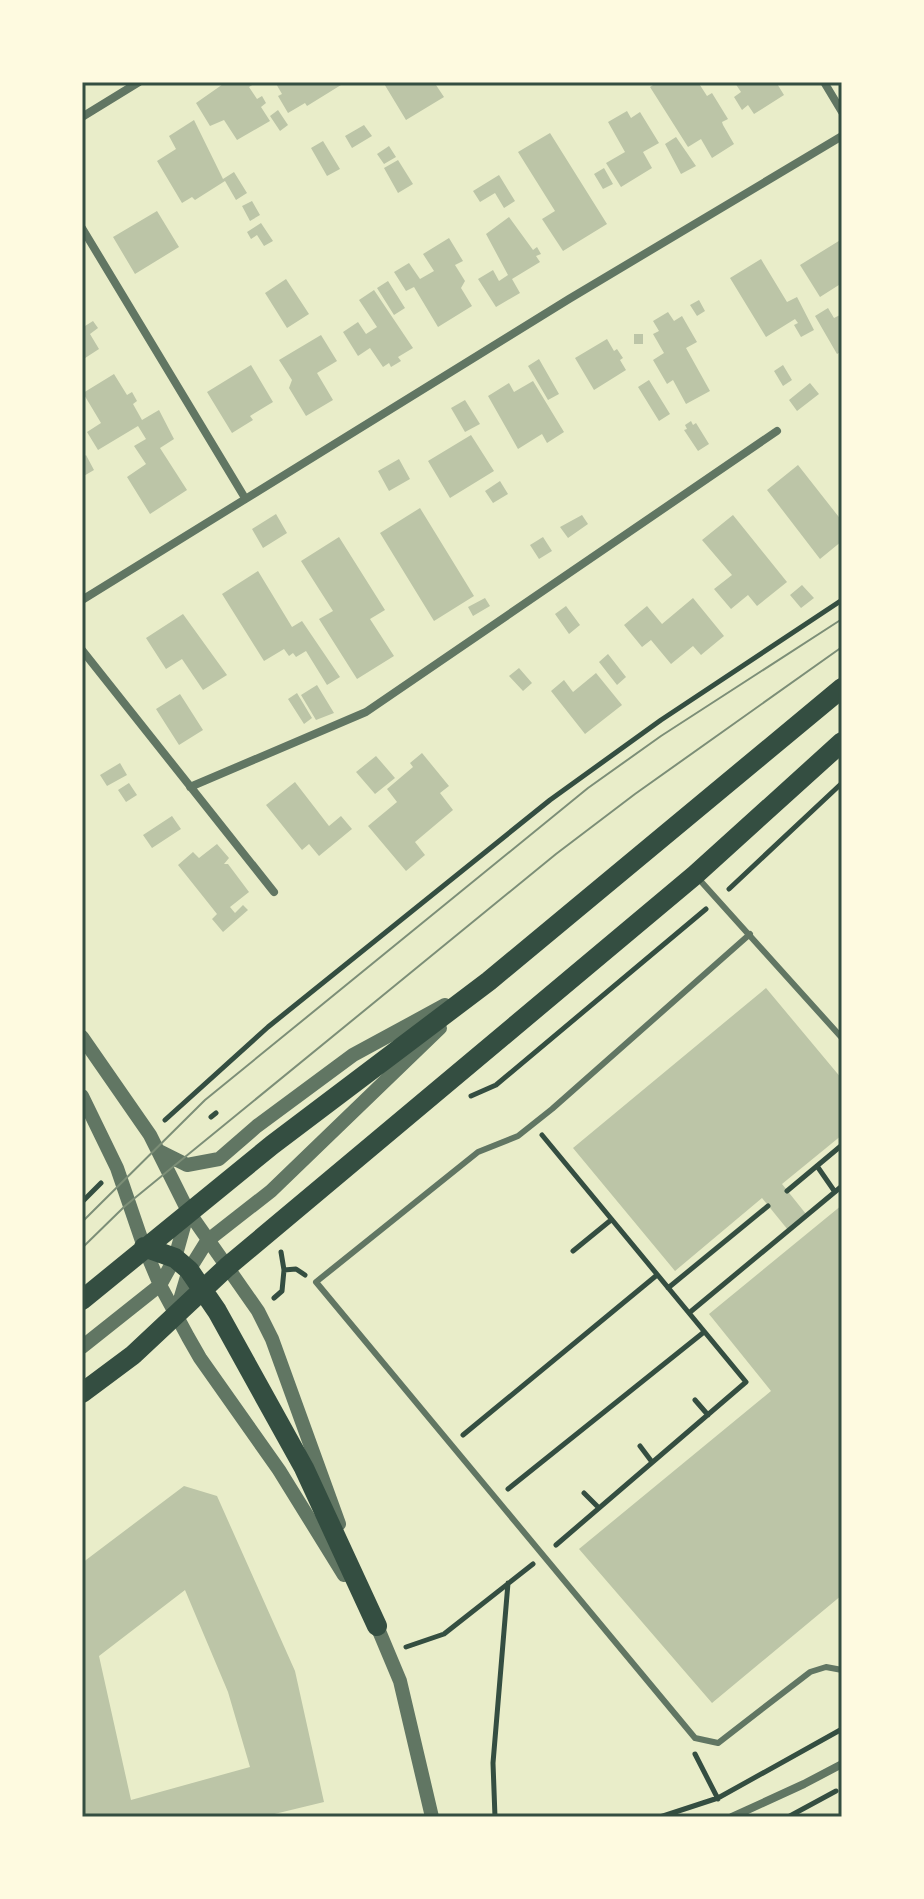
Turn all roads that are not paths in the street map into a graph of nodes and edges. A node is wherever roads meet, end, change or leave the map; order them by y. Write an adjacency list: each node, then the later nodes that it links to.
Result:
1 (139, 82): 4 (street)
2 (824, 82): 3 (street)
3 (842, 112)
4 (82, 117)
5 (842, 136): 8 (street)
6 (82, 228): 8 (street)
7 (777, 431): 13 (street)
8 (245, 498): 9 (street)
9 (82, 600)
10 (82, 650): 13 (street)
11 (842, 688): 17 (main road)
12 (842, 742): 14 (main road)
13 (190, 787): 15 (street)
14 (695, 875): 16 (lane); 26 (main road)
15 (274, 892)
16 (750, 934): 19 (lane); 34 (lane)
17 (489, 981): 21 (street); 22 (main road); 23 (street)
18 (82, 1037): 21 (street)
19 (842, 1038)
20 (82, 1096): 24 (street)
21 (158, 1151): 22 (street)
22 (188, 1211): 23 (street); 24 (main road); 25 (street)
23 (207, 1241): 25 (street); 26 (street)
24 (144, 1247): 25 (main road); 27 (street); 29 (main road)
25 (182, 1264): 27 (street); 28 (main road); 30 (street)
26 (227, 1267): 28 (main road); 33 (street)
27 (160, 1285): 30 (street); 31 (street)
28 (202, 1288): 30 (main road); 33 (main road)
29 (82, 1300)
30 (176, 1314): 32 (main road); 33 (street)
31 (82, 1347)
32 (82, 1393)
33 (377, 1626): 36 (street)
34 (842, 1670)
35 (842, 1764): 37 (street)
36 (432, 1817)
37 (732, 1817)

